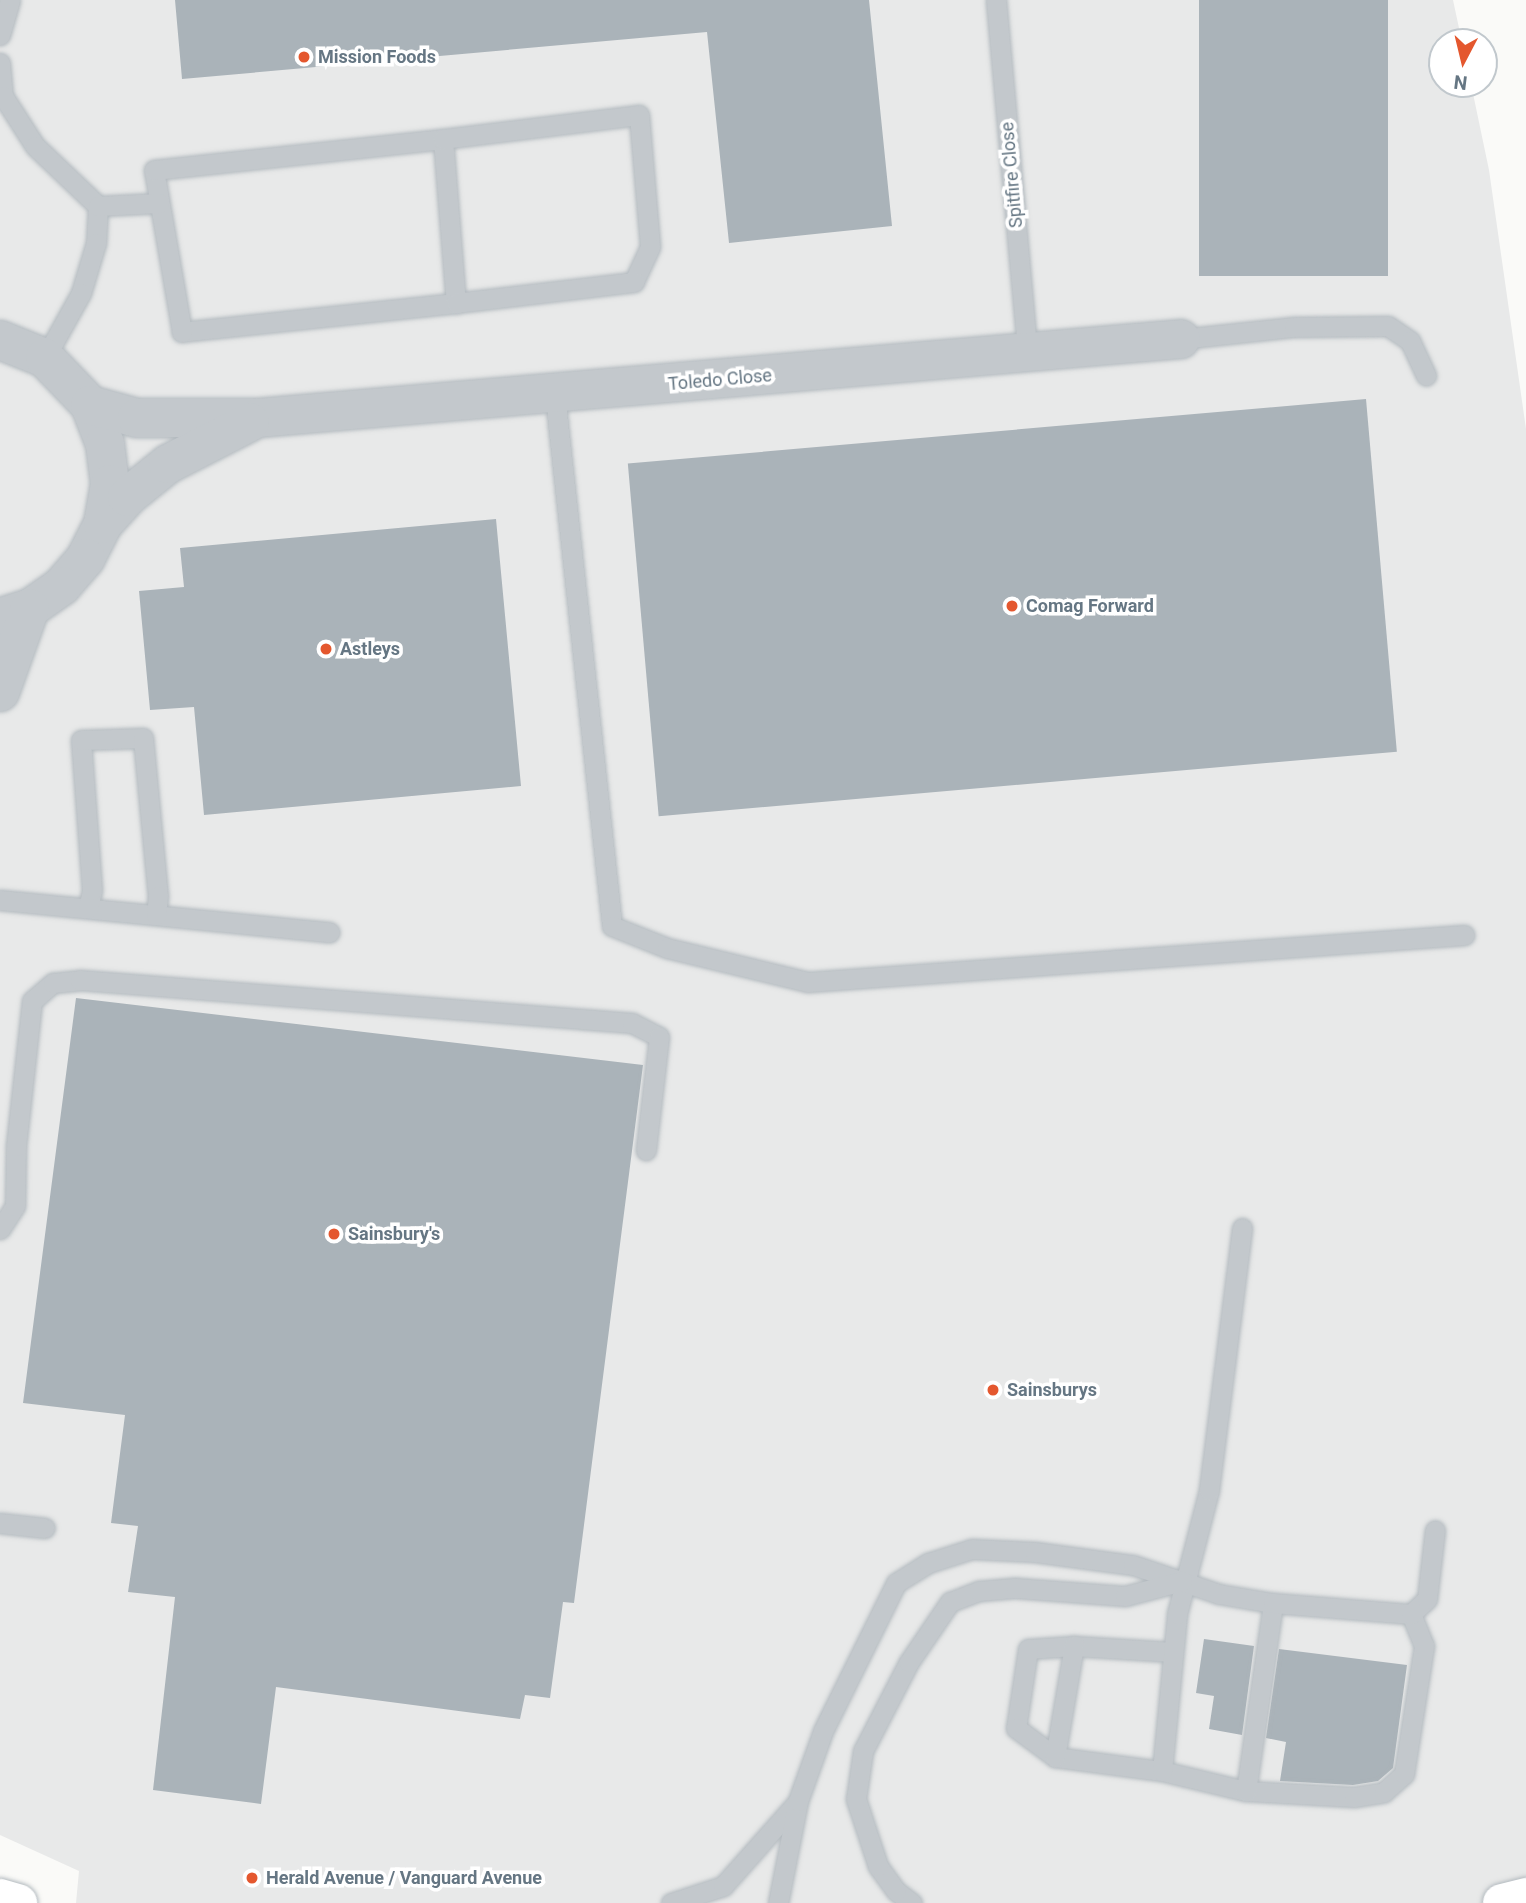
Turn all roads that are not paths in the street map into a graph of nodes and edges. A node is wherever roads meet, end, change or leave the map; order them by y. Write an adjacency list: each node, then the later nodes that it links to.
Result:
1 (10, 0): 3 (lane)
2 (996, 0): 11 (lane, Spitfire Close)
3 (0, 35)
4 (0, 63): 7 (lane)
5 (443, 139): 6 (lane); 8 (lane); 8 (lane)
6 (159, 203): 7 (lane); 8 (lane)
7 (98, 205): 12 (lane)
8 (456, 303)
9 (1181, 339): 11 (street, Toledo Close); 13 (lane)
10 (0, 340): 12 (street)
11 (1027, 350): 14 (street, Toledo Close)
12 (45, 358): 15 (street)
13 (1426, 375)
14 (555, 396): 16 (street, Toledo Close); 24 (lane)
15 (90, 405): 16 (street, Toledo Close); 17 (street)
16 (258, 418): 17 (street, Toledo Close)
17 (103, 524): 18 (street)
18 (15, 613): 19 (street)
19 (0, 692)
20 (0, 900): 21 (lane)
21 (88, 908): 22 (lane); 22 (lane)
22 (156, 915): 23 (lane)
23 (329, 932)
24 (1464, 936)
25 (646, 1150): 27 (lane)
26 (1242, 1228): 31 (lane)
27 (0, 1229)
28 (0, 1522): 29 (lane)
29 (45, 1528)
30 (1435, 1530): 33 (lane)
31 (1183, 1581): 32 (lane); 35 (lane); 39 (lane); 45 (lane)
32 (1273, 1603): 33 (lane); 38 (lane)
33 (1411, 1614): 38 (lane)
34 (1074, 1646): 35 (lane); 36 (lane); 36 (lane)
35 (1173, 1652): 37 (lane)
36 (1055, 1757): 37 (lane)
37 (1161, 1771): 38 (lane)
38 (1246, 1791)
39 (799, 1801): 43 (lane); 44 (lane)
40 (1526, 1897): 46 (main road)
41 (0, 1898): 42 (main road)
42 (18, 1903)
43 (671, 1903)
44 (778, 1903)
45 (912, 1903)
46 (1502, 1903)

